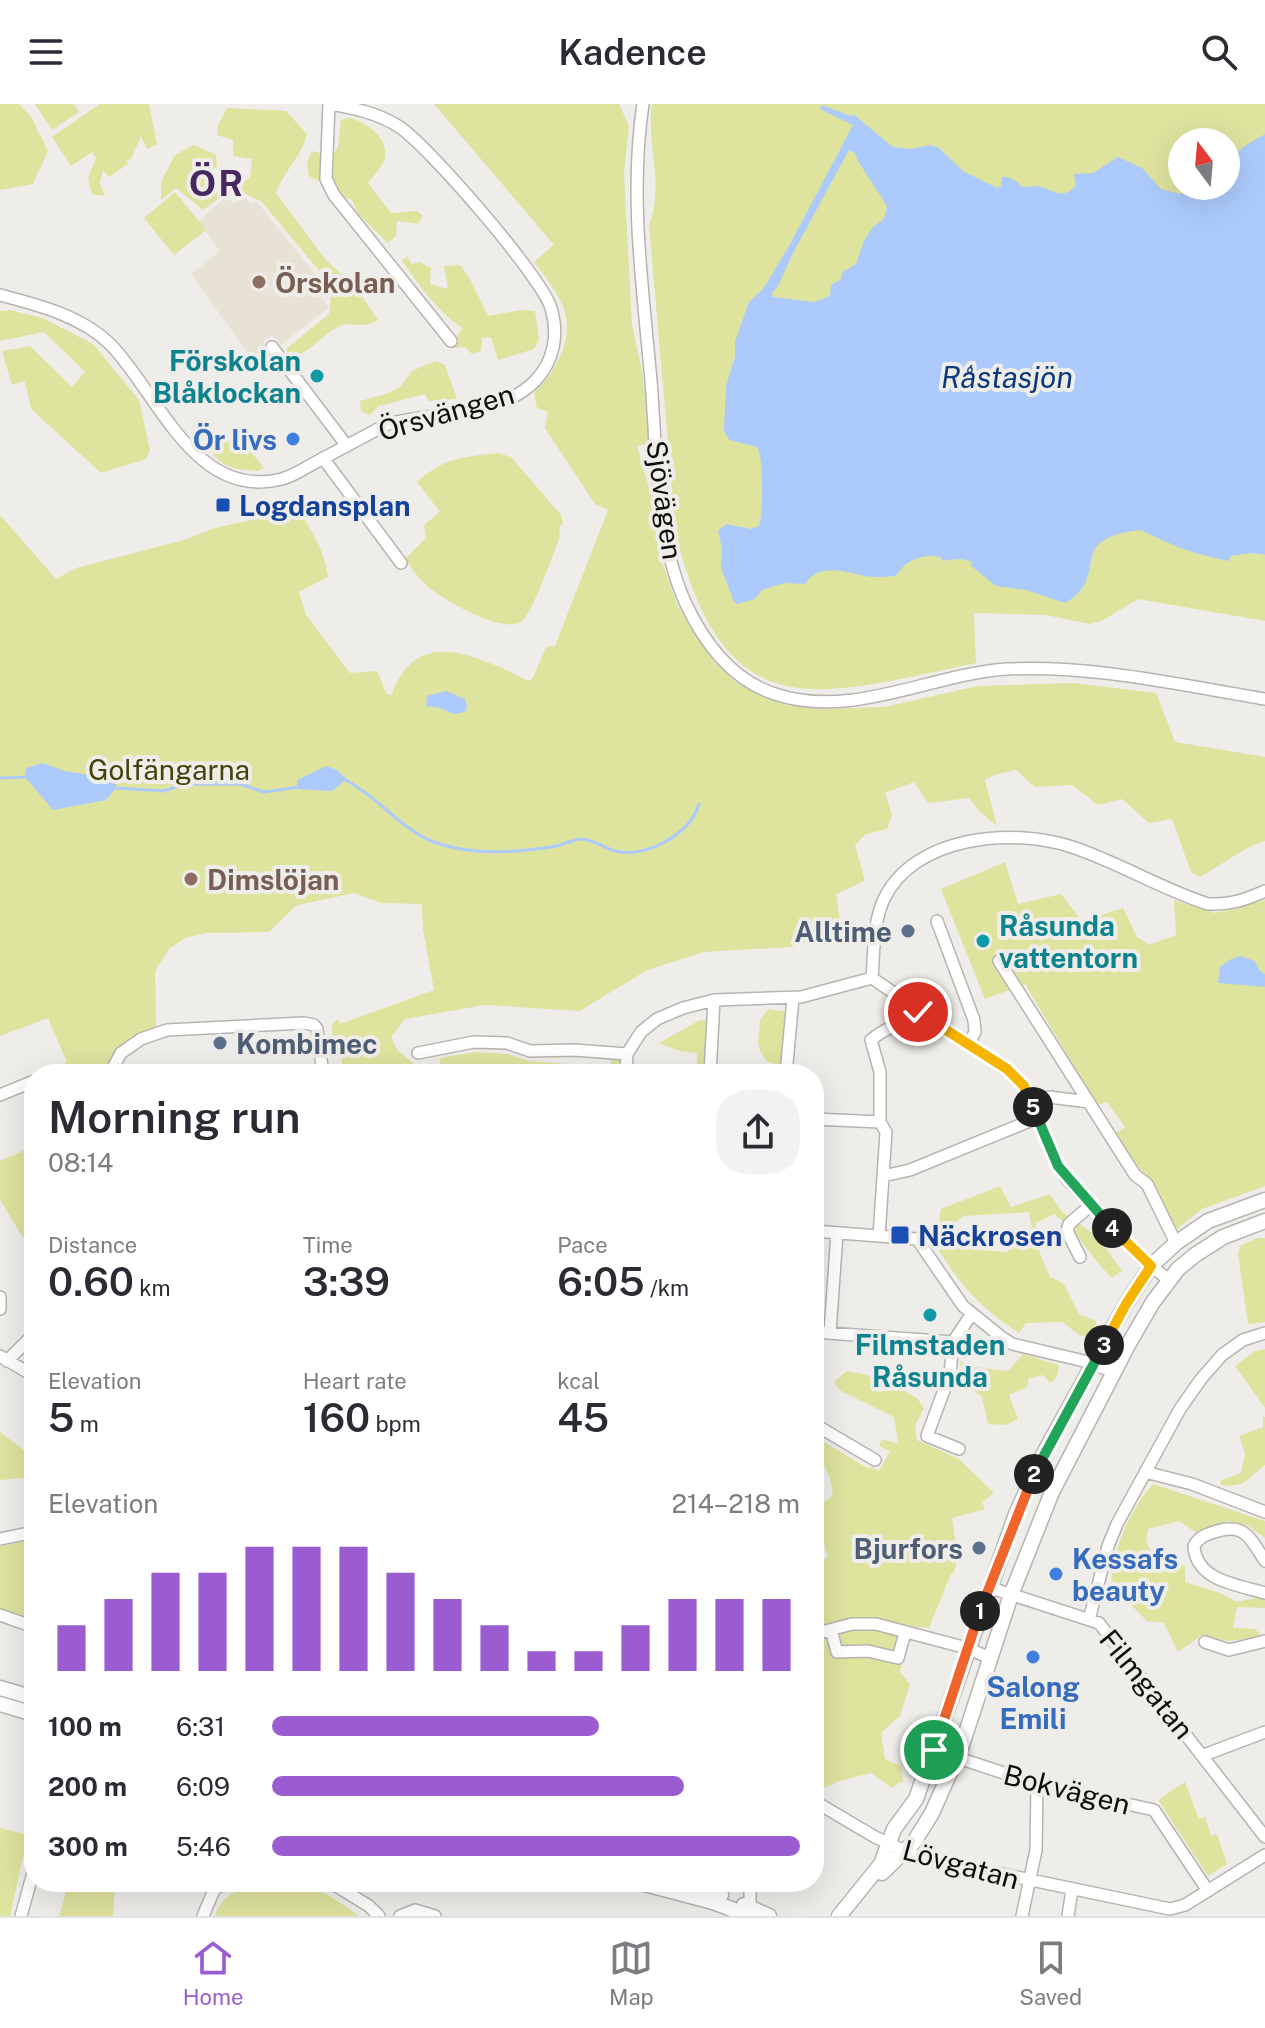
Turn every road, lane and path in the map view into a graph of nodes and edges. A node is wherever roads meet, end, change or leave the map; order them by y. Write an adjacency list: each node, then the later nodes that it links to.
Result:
1 (329, 104): 4 (street); 6 (street, Örsvängen)
2 (643, 104): 9 (street, Sjövägen)
3 (0, 295): 7 (street, Örsvängen)
4 (451, 341)
5 (272, 347): 6 (street)
6 (347, 446): 7 (street, Örsvängen)
7 (323, 458): 8 (street)
8 (401, 563)
9 (1265, 699)
10 (1265, 891): 13 (street)
11 (937, 921): 17 (street)
12 (999, 961): 27 (street)
13 (872, 978): 14 (street); 16 (street)
14 (793, 998): 15 (street); 24 (street)
15 (714, 1000): 19 (street); 23 (street)
16 (918, 1012): 17 (street); 31 (street)
17 (968, 1045): 28 (street)
18 (418, 1053): 19 (street)
19 (627, 1054): 22 (street)
20 (115, 1064): 21 (street)
21 (322, 1064)
22 (626, 1064)
23 (711, 1064)
24 (787, 1064)
25 (24, 1085): 26 (street)
26 (0, 1095)
27 (1089, 1102): 28 (street); 39 (street)
28 (1032, 1103): 29 (street)
29 (1037, 1118): 32 (street); 34 (street)
30 (824, 1119): 31 (street)
31 (880, 1122): 32 (street)
32 (883, 1176): 38 (street)
33 (1265, 1200): 39 (street)
34 (1091, 1205): 40 (street); 41 (street)
35 (1265, 1221): 42 (street)
36 (824, 1232): 37 (street)
37 (837, 1233): 38 (street); 47 (street)
38 (879, 1236): 45 (street)
39 (1176, 1243): 41 (street)
40 (1080, 1257)
41 (1151, 1266): 42 (street); 52 (street)
42 (1170, 1281): 54 (street)
43 (0, 1297): 44 (street)
44 (0, 1309)
45 (971, 1315): 50 (street); 52 (street)
46 (824, 1332): 47 (street)
47 (830, 1332): 50 (street)
48 (1265, 1333): 58 (street)
49 (24, 1342): 51 (street)
50 (953, 1342): 56 (street)
51 (4, 1358): 53 (street)
52 (1094, 1364): 54 (street); 63 (street)
53 (24, 1370)
54 (1114, 1372): 65 (street)
55 (824, 1430): 57 (street)
56 (959, 1449)
57 (875, 1460)
58 (1145, 1472): 59 (street); 67 (street)
59 (1265, 1512)
60 (24, 1534): 61 (street)
61 (0, 1539)
62 (1265, 1561): 64 (street)
63 (988, 1587): 65 (street, Filmgatan); 74 (street)
64 (1265, 1593)
65 (1011, 1595): 67 (street, Filmgatan); 75 (street)
66 (0, 1615): 68 (street)
67 (1089, 1620): 82 (street, Filmgatan)
68 (24, 1623)
69 (831, 1630): 70 (street); 71 (street); 71 (street)
70 (824, 1632)
71 (905, 1633): 74 (street)
72 (1265, 1641): 73 (street)
73 (1205, 1642)
74 (967, 1648): 75 (street); 81 (street)
75 (990, 1658): 83 (street)
76 (0, 1688): 77 (street)
77 (24, 1695)
78 (0, 1704): 79 (street)
79 (24, 1711)
80 (1265, 1732): 82 (street)
81 (934, 1750): 83 (street, Bokvägen); 87 (street)
82 (1204, 1755): 86 (street, Filmgatan)
83 (956, 1759): 84 (street, Bokvägen); 88 (street)
84 (1037, 1784): 90 (street); 92 (street, Bokvägen)
85 (824, 1807): 87 (street, Lövgatan)
86 (1265, 1837)
87 (889, 1844): 88 (street, Lövgatan); 105 (street)
88 (905, 1852): 90 (street, Lövgatan); 106 (street)
89 (1265, 1855): 92 (street, Lövgatan)
90 (1030, 1882): 91 (street, Lövgatan); 107 (street)
91 (1072, 1890): 92 (street, Lövgatan); 108 (street)
92 (1208, 1891)
93 (28, 1892): 99 (street)
94 (213, 1892): 100 (street)
95 (346, 1892): 101 (street)
96 (674, 1892): 98 (street)
97 (709, 1892): 98 (street)
98 (750, 1912): 104 (street)
99 (21, 1916)
100 (203, 1916)
101 (379, 1916)
102 (400, 1916): 103 (street)
103 (435, 1916)
104 (769, 1916)
105 (839, 1916)
106 (850, 1916)
107 (1022, 1916)
108 (1068, 1916)

